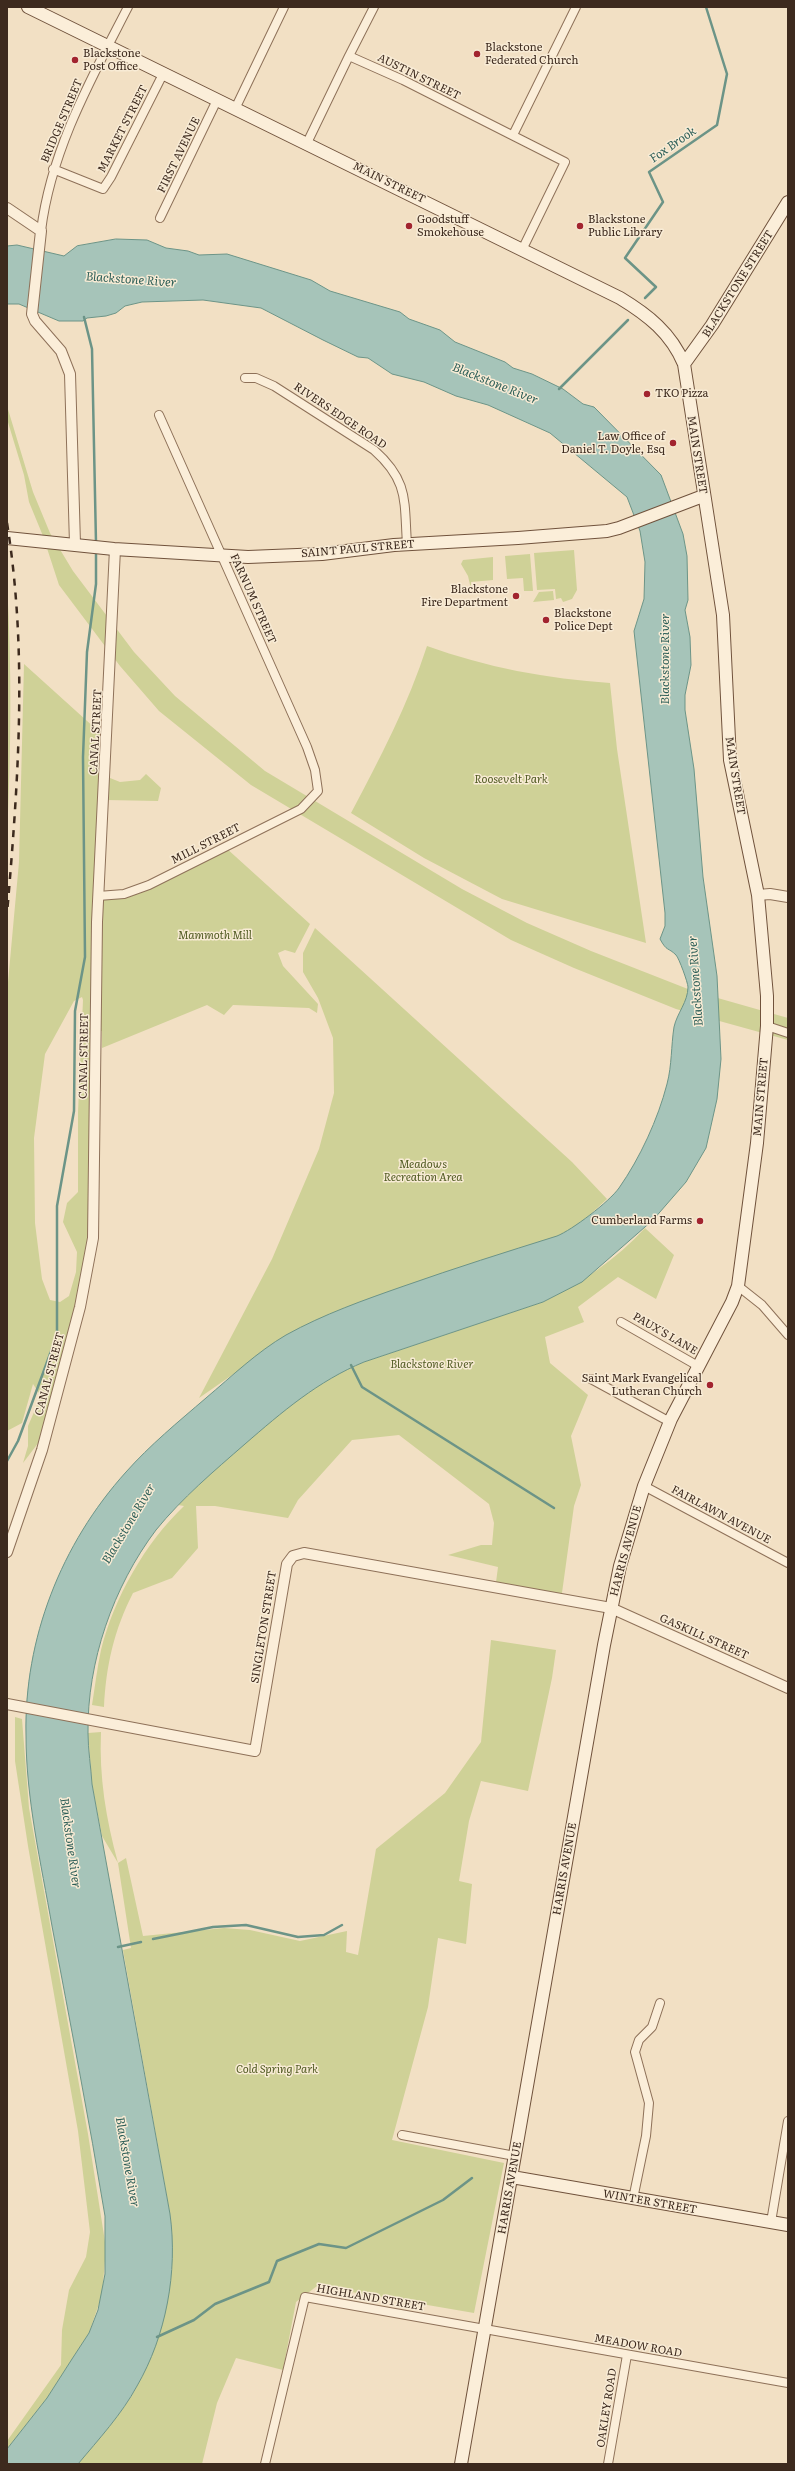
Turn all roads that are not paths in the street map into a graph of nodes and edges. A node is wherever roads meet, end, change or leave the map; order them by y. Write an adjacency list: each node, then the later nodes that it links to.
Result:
1 (28, 7): 6 (main road, MAIN STREET)
2 (128, 7): 6 (street, BRIDGE STREET)
3 (284, 7): 10 (street)
4 (374, 7): 7 (street)
5 (576, 7): 11 (street)
6 (108, 47): 8 (main road, MAIN STREET); 13 (street, BRIDGE STREET)
7 (349, 56): 11 (street, AUSTIN STREET); 12 (street)
8 (163, 74): 9 (main road, MAIN STREET); 13 (street, MARKET STREET)
9 (217, 100): 10 (main road, MAIN STREET); 16 (street, FIRST AVENUE)
10 (235, 109): 12 (main road, MAIN STREET)
11 (513, 135): 18 (street, AUSTIN STREET)
12 (307, 143): 18 (main road, MAIN STREET)
13 (53, 169): 17 (street, BRIDGE STREET)
14 (788, 202): 19 (main road, BLACKSTONE STREET)
15 (7, 208): 17 (street)
16 (160, 218)
17 (40, 236): 24 (street)
18 (523, 248): 19 (main road, MAIN STREET)
19 (684, 364): 22 (main road, MAIN STREET)
20 (245, 378): 25 (street, RIVERS EDGE ROAD)
21 (158, 415): 27 (street, FARNUM STREET)
22 (704, 496): 25 (main road, SAINT PAUL STREET); 29 (main road, MAIN STREET)
23 (7, 538): 24 (main road, SAINT PAUL STREET)
24 (74, 544): 26 (main road, SAINT PAUL STREET)
25 (407, 544): 27 (main road, SAINT PAUL STREET)
26 (116, 550): 27 (main road, SAINT PAUL STREET); 30 (street, CANAL STREET)
27 (221, 556): 28 (street, FARNUM STREET)
28 (316, 794): 30 (street, MILL STREET)
29 (758, 895): 31 (street); 32 (main road, MAIN STREET)
30 (98, 896): 41 (street, CANAL STREET)
31 (788, 897)
32 (767, 1026): 33 (street); 34 (main road, MAIN STREET)
33 (788, 1033)
34 (736, 1290): 36 (street); 37 (main road, HARRIS AVENUE)
35 (621, 1322): 37 (street, PAUX'S LANE)
36 (788, 1334)
37 (698, 1366): 39 (main road, HARRIS AVENUE)
38 (591, 1379): 39 (street)
39 (670, 1422): 40 (main road, HARRIS AVENUE)
40 (644, 1486): 42 (street, FAIRLAWN AVENUE); 43 (main road, HARRIS AVENUE)
41 (7, 1552)
42 (788, 1563)
43 (611, 1608): 44 (street, GASKILL STREET); 45 (street, SINGLETON STREET); 49 (main road, HARRIS AVENUE)
44 (788, 1688)
45 (7, 1704)
46 (660, 2003): 51 (street)
47 (788, 2121): 52 (street)
48 (402, 2135): 49 (street)
49 (515, 2156): 50 (main road, HARRIS AVENUE)
50 (512, 2177): 51 (main road, WINTER STREET); 54 (main road, HARRIS AVENUE)
51 (633, 2199): 52 (main road, WINTER STREET)
52 (771, 2222): 53 (main road, WINTER STREET)
53 (788, 2225)
54 (485, 2330): 55 (street, MEADOW ROAD); 57 (street, HIGHLAND STREET); 58 (main road, HARRIS AVENUE)
55 (627, 2355): 56 (street, MEADOW ROAD); 59 (street, OAKLEY ROAD)
56 (788, 2383)
57 (265, 2464)
58 (461, 2464)
59 (608, 2464)

